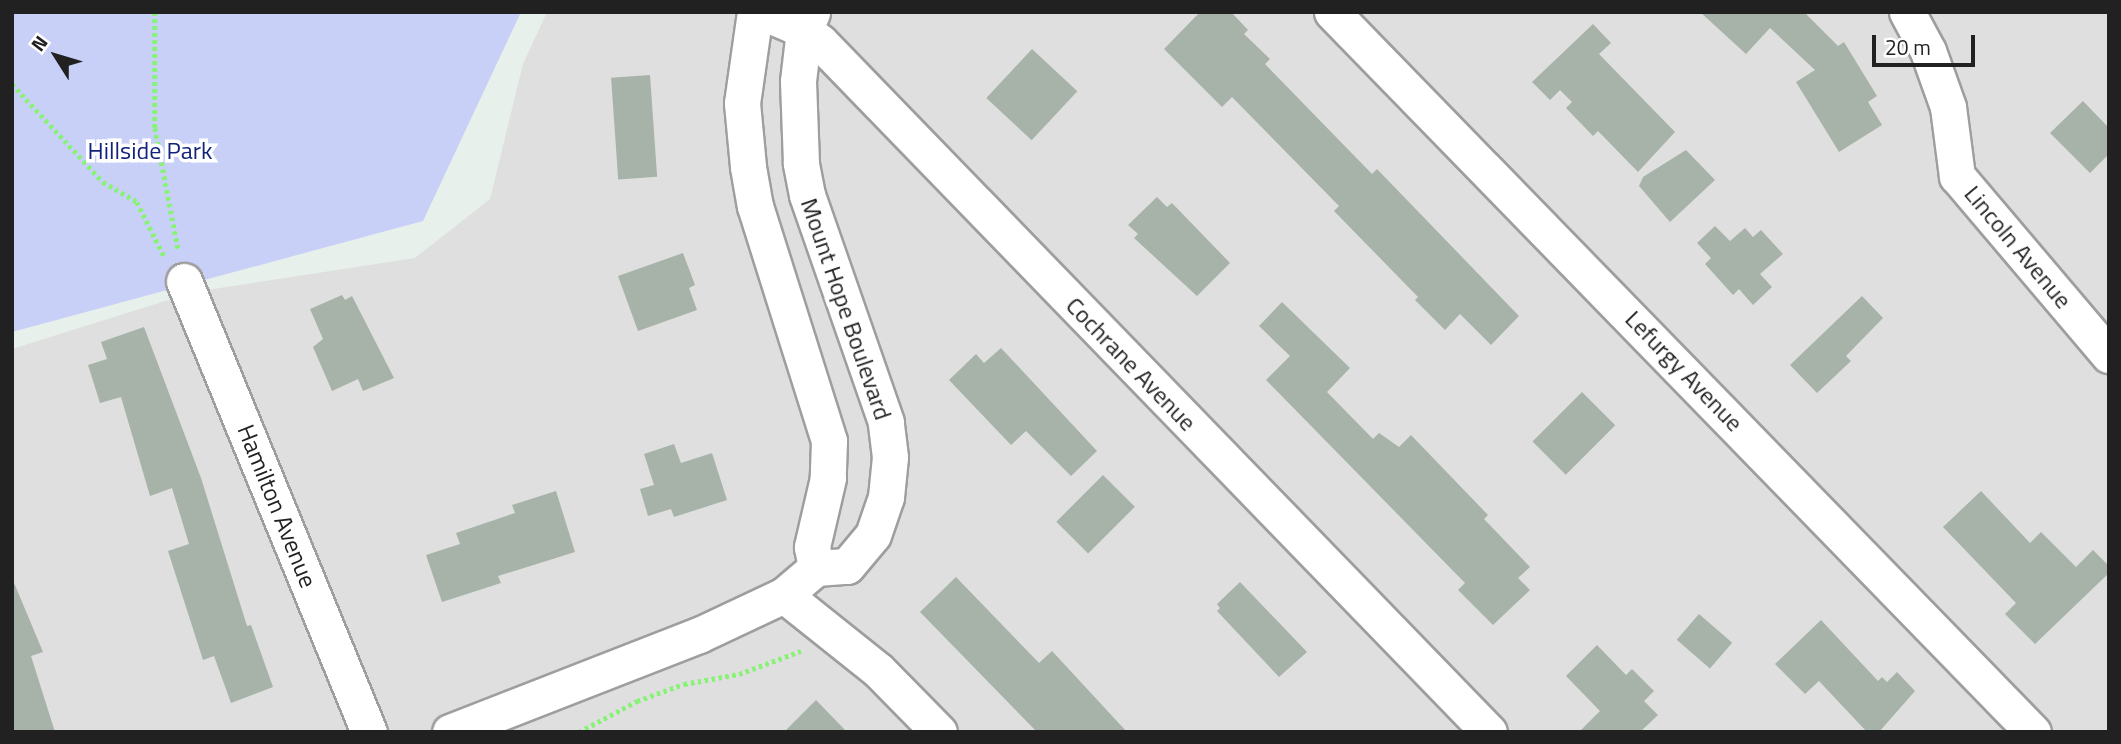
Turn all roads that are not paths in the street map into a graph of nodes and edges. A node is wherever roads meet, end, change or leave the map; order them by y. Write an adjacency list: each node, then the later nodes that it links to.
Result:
1 (755, 12): 8 (street)
2 (762, 12): 5 (street, Cochrane Avenue)
3 (1332, 12): 14 (street, Lefurgy Avenue)
4 (1907, 12): 7 (street, Lincoln Avenue)
5 (808, 21): 8 (street, Mount Hope Boulevard); 13 (street, Cochrane Avenue)
6 (184, 281): 10 (street, Hamilton Avenue)
7 (2109, 355)
8 (816, 568): 9 (street)
9 (784, 595): 11 (street); 12 (street)
10 (369, 732)
11 (450, 732)
12 (939, 732)
13 (1489, 732)
14 (2033, 732)

